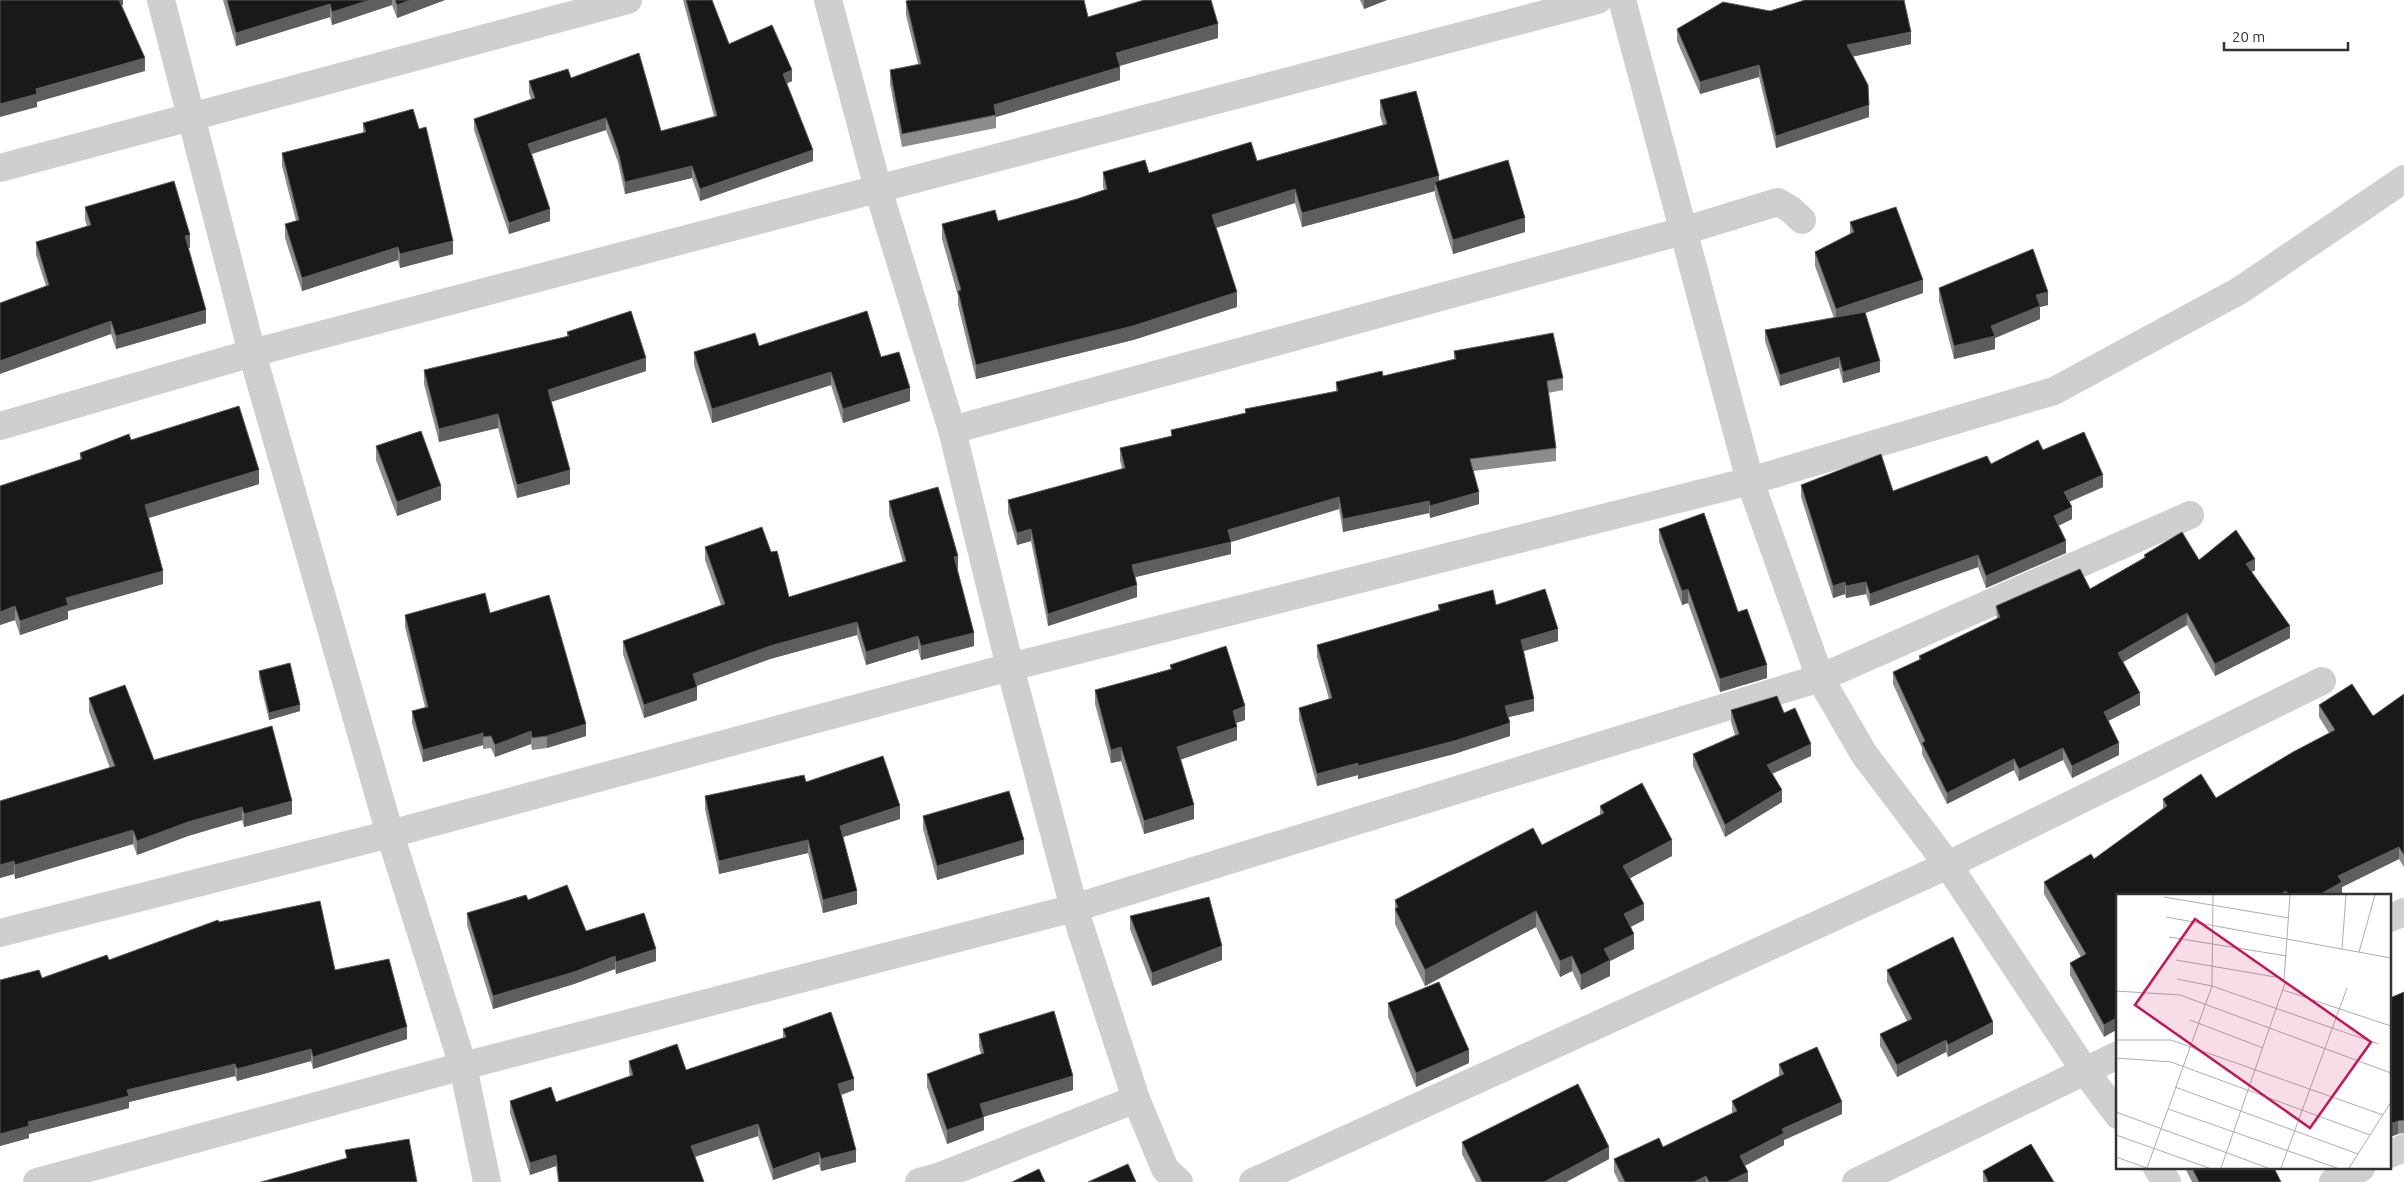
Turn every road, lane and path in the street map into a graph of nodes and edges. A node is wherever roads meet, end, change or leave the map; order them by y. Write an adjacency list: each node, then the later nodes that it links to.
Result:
1 (161, 0): 6 (street)
2 (628, 0): 6 (street)
3 (828, 0): 9 (street)
4 (1598, 0): 9 (street)
5 (1622, 0): 11 (street)
6 (191, 118): 7 (street); 12 (street)
7 (0, 168)
8 (2404, 179): 15 (street)
9 (878, 189): 12 (street); 14 (street)
10 (1802, 220): 11 (street)
11 (1682, 231): 14 (street); 15 (street)
12 (252, 353): 13 (street); 20 (street)
13 (0, 426)
14 (952, 430): 17 (street)
15 (1750, 481): 17 (street); 18 (street)
16 (2190, 515): 18 (street)
17 (1010, 667): 20 (street); 22 (street)
18 (1820, 678): 21 (street); 22 (street)
19 (2322, 681): 21 (street)
20 (390, 834): 25 (street); 27 (street)
21 (1948, 866): 28 (street); 39 (street)
22 (1074, 908): 27 (street); 29 (street)
23 (2404, 912): 24 (street)
24 (2392, 917)
25 (0, 933)
26 (2116, 1056): 28 (street)
27 (463, 1066): 35 (street); 36 (street)
28 (2085, 1071): 30 (street); 40 (street)
29 (1136, 1099): 37 (street); 38 (street)
30 (2116, 1112)
31 (2404, 1148): 32 (street)
32 (2392, 1153)
33 (2158, 1170): 41 (street)
34 (2357, 1170): 42 (street)
35 (37, 1182)
36 (487, 1182)
37 (920, 1182)
38 (1179, 1182)
39 (1253, 1182)
40 (1856, 1182)
41 (2167, 1182)
42 (2333, 1182)

